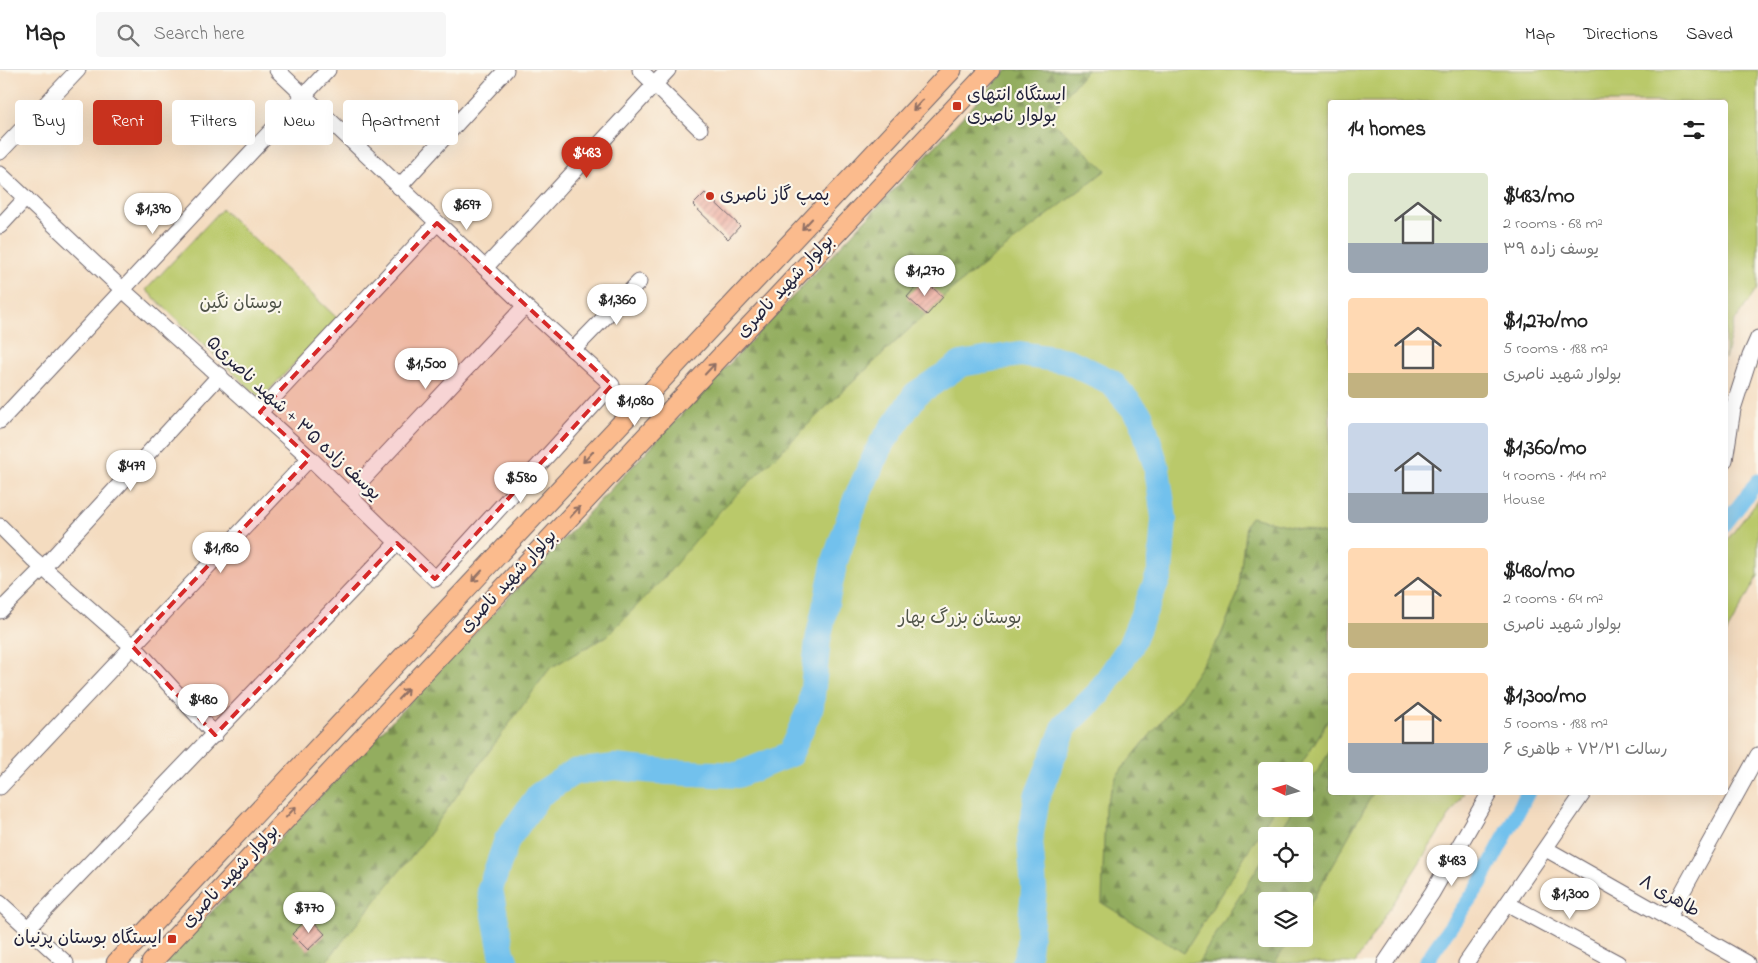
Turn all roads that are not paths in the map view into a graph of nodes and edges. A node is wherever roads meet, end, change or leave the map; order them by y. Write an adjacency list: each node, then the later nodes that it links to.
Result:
1 (78, 70): 12 (street)
2 (277, 70): 10 (street)
3 (328, 70): 10 (street)
4 (506, 70): 14 (street)
5 (640, 70): 9 (street)
6 (668, 70): 9 (street)
7 (952, 70): 27 (main road, بولوار شهید ناصری, one-way to 27)
8 (990, 70): 29 (main road, بولوار شهید ناصری, one-way to 8)
9 (655, 84): 11 (street); 18 (street)
10 (304, 95): 14 (street); 20 (street)
11 (700, 129)
12 (0, 152)
13 (0, 174): 15 (street, یوسف زاده ۳۵ + شهید ناصری۵)
14 (399, 187): 16 (street)
15 (26, 198): 17 (street); 20 (street, یوسف زاده ۳۵ + شهید ناصری۵)
16 (437, 223): 18 (street); 25 (street)
17 (0, 226)
18 (485, 268): 21 (street)
19 (639, 282): 23 (street)
20 (123, 290): 24 (street, یوسف زاده ۳۵ + شهید ناصری۵); 26 (street)
21 (525, 306): 23 (street); 31 (street)
22 (1758, 338): 28 (street)
23 (573, 350): 33 (street, یوسف زاده ۳۵ + شهید ناصری۵)
24 (220, 375): 25 (street, یوسف زاده ۳۵ + شهید ناصری۵); 34 (street)
25 (260, 412): 30 (street, یوسف زاده ۳۵ + شهید ناصری۵)
26 (0, 421)
27 (613, 430): 29 (main road); 48 (main road, بولوار شهید ناصری, one-way to 48)
28 (1728, 441)
29 (634, 449): 49 (main road, بولوار شهید ناصری, one-way to 29)
30 (310, 458): 31 (street, یوسف زاده ۳۵ + شهید ناصری۵); 36 (street)
31 (348, 495): 33 (street, یوسف زاده ۳۵ + شهید ناصری۵)
32 (0, 526): 34 (street)
33 (397, 542): 37 (street)
34 (38, 563): 35 (street); 36 (street)
35 (0, 611)
36 (132, 646): 37 (street); 39 (street)
37 (215, 735): 46 (street)
38 (1758, 755): 45 (street)
39 (0, 787)
40 (1488, 795): 50 (street)
41 (1582, 795): 42 (street)
42 (1546, 849): 44 (street); 45 (street, طاهری ۸)
43 (0, 903): 46 (street)
44 (1508, 904): 51 (street); 52 (street)
45 (1668, 918): 53 (street, طاهری ۸)
46 (28, 928): 47 (street)
47 (60, 961)
48 (116, 963)
49 (150, 963)
50 (1385, 963)
51 (1466, 963)
52 (1618, 963)
53 (1747, 963)

